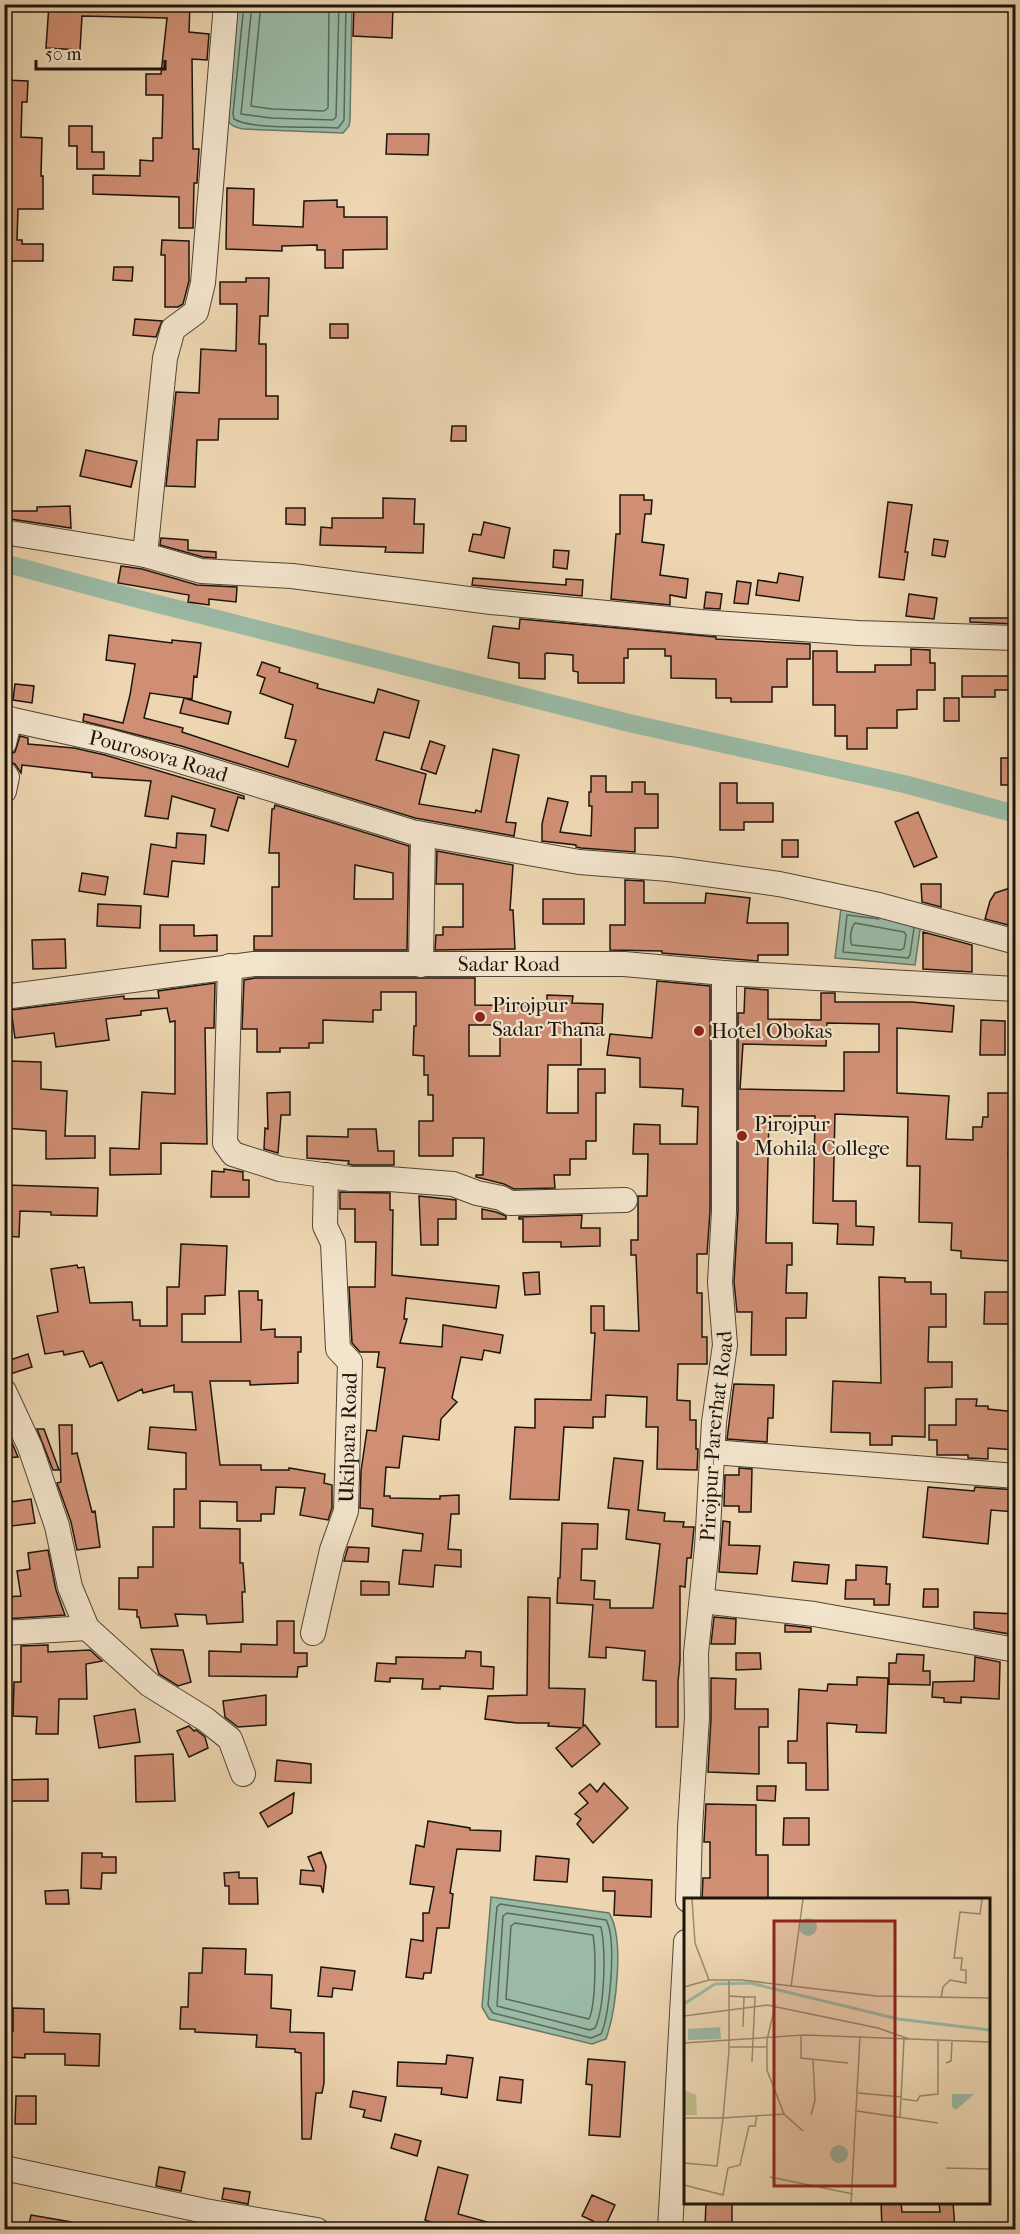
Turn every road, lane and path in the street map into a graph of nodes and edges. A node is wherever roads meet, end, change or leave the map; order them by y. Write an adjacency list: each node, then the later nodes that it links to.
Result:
1 (226, 4): 3 (street)
2 (4, 532): 3 (street)
3 (145, 555): 4 (street)
4 (1016, 638)
5 (7, 718): 6 (street); 9 (street, Pourosova Road)
6 (4, 743)
7 (4, 773): 8 (street)
8 (4, 791)
9 (423, 835): 10 (street, Pourosova Road); 11 (street)
10 (1016, 942)
11 (421, 965): 12 (street, Sadar Road); 13 (street, Sadar Road)
12 (230, 966): 15 (street, Sadar Road); 16 (street)
13 (724, 973): 14 (street, Sadar Road); 19 (street, Pirojpur-Parerhat Road)
14 (1016, 989)
15 (4, 997)
16 (326, 1175): 17 (street); 24 (street, Ukilpara Road)
17 (625, 1200)
18 (4, 1391): 22 (street)
19 (713, 1452): 20 (street); 21 (street, Pirojpur-Parerhat Road)
20 (1016, 1476)
21 (702, 1601): 25 (street); 27 (street, Pirojpur-Parerhat Road)
22 (87, 1628): 23 (street); 26 (street)
23 (4, 1633)
24 (313, 1633)
25 (1016, 1650)
26 (243, 1774)
27 (687, 1898)
28 (684, 1978): 31 (street)
29 (4, 2168): 30 (street)
30 (317, 2229)
31 (670, 2229)

